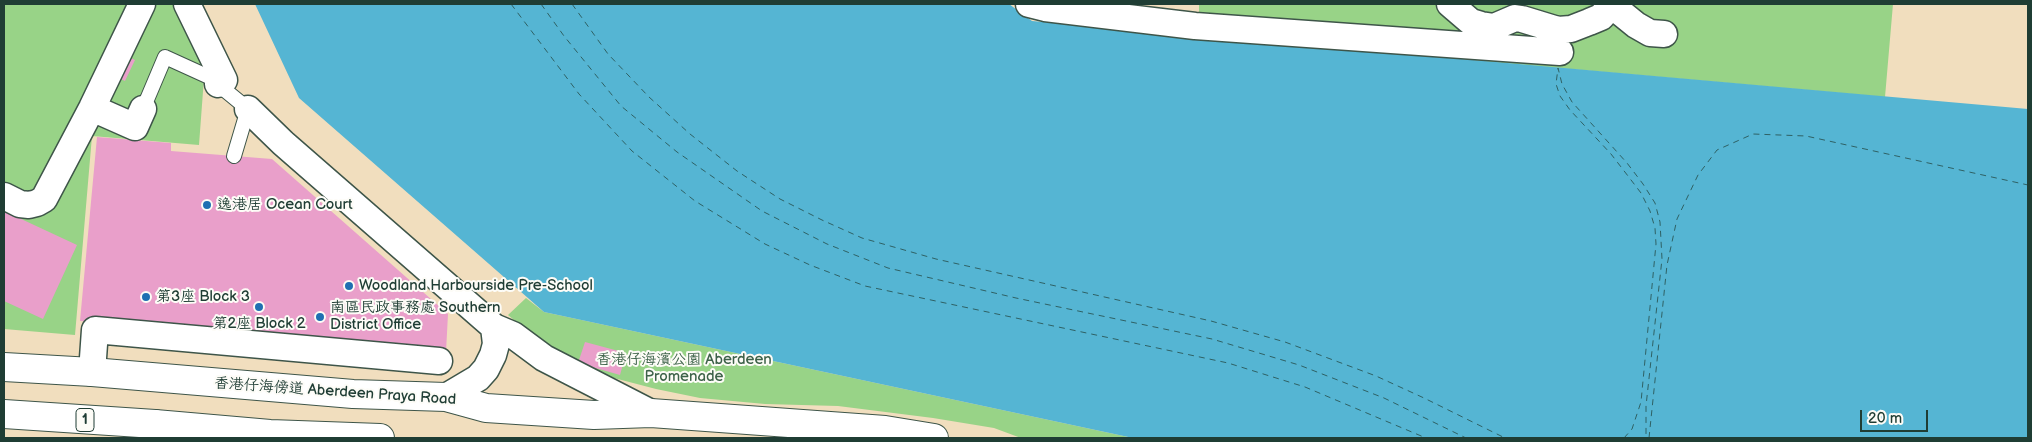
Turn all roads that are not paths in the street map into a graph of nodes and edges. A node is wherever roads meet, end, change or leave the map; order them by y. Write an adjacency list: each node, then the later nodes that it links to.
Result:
1 (142, 4): 13 (street)
2 (187, 4): 12 (street)
3 (1029, 4): 5 (street)
4 (1450, 4): 6 (street)
5 (1195, 15): 9 (street)
6 (1471, 22): 7 (street); 9 (street)
7 (1538, 24): 8 (street); 10 (street)
8 (1664, 34)
9 (1452, 45): 10 (street)
10 (1532, 50): 11 (street)
11 (1560, 52)
12 (221, 82): 14 (lane); 15 (lane)
13 (92, 108): 14 (street); 17 (street)
14 (143, 109)
15 (248, 109): 16 (lane); 18 (street)
16 (234, 156)
17 (4, 196)
18 (494, 327): 22 (street); 23 (street)
19 (439, 361): 21 (street)
20 (4, 367): 21 (main road, 香港仔海傍道 Aberdeen Praya Road)
21 (92, 372): 22 (main road, 香港仔海傍道 Aberdeen Praya Road)
22 (446, 397): 23 (main road, 香港仔海傍道 Aberdeen Praya Road)
23 (651, 413): 27 (main road, 香港仔海傍道 Aberdeen Praya Road)
24 (7, 417): 25 (main road, 1)
25 (276, 436): 26 (main road)
26 (380, 438)
27 (934, 438)

